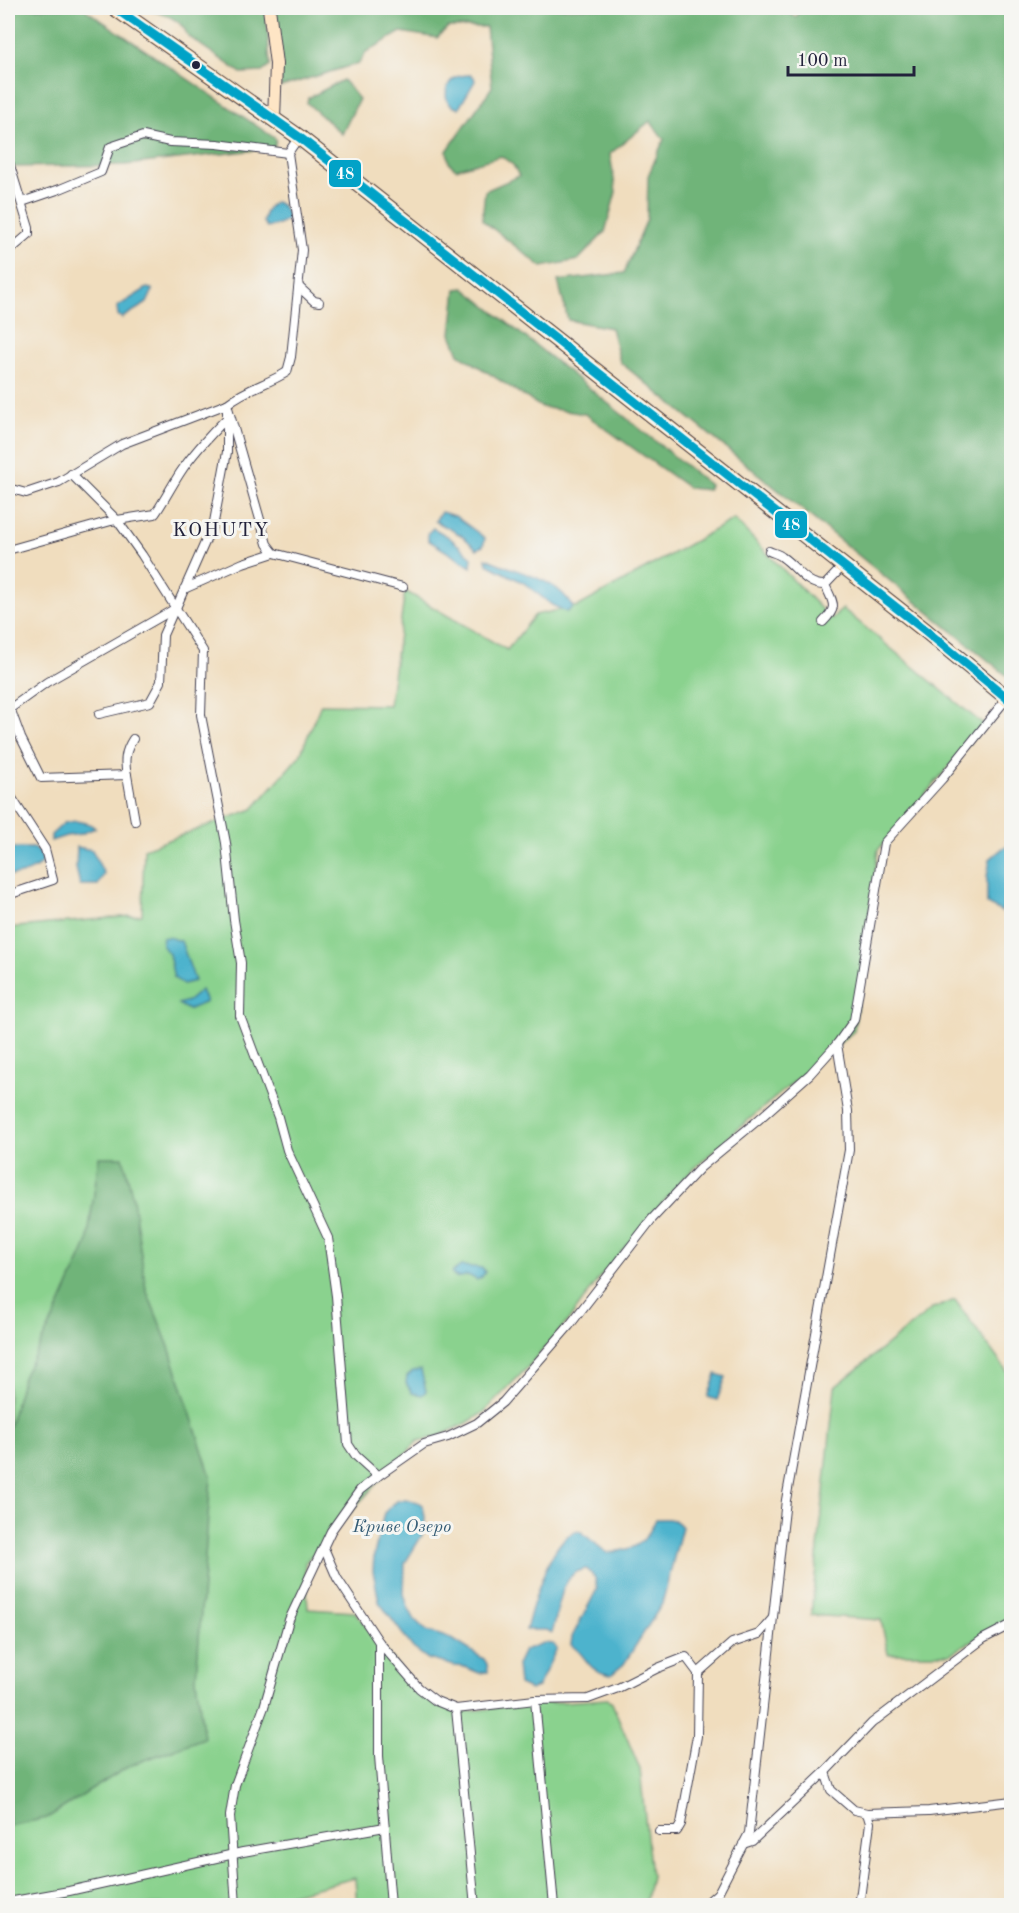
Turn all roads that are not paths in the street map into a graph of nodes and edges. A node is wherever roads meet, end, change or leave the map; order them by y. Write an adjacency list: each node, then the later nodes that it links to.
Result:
1 (115, 8): 3 (highway)
2 (269, 8): 3 (street)
3 (274, 119): 4 (highway)
4 (299, 137): 5 (street); 19 (highway)
5 (288, 153): 7 (street); 9 (street)
6 (8, 159): 7 (street)
7 (22, 202): 8 (street)
8 (8, 252)
9 (298, 287): 10 (street); 11 (street)
10 (319, 302)
11 (227, 404): 12 (street); 13 (street); 18 (street)
12 (227, 418): 15 (street); 22 (street)
13 (71, 474): 14 (street); 15 (street)
14 (8, 488)
15 (117, 520): 16 (street); 23 (street)
16 (8, 550)
17 (769, 551): 20 (street)
18 (274, 553): 21 (street); 22 (street)
19 (843, 566): 20 (street); 25 (highway)
20 (825, 585): 24 (street)
21 (403, 587)
22 (184, 589): 23 (street)
23 (176, 608): 26 (street); 27 (street); 34 (street)
24 (823, 622)
25 (1009, 700): 33 (street)
26 (8, 709): 29 (street)
27 (99, 714)
28 (133, 739): 29 (street)
29 (127, 775): 31 (street)
30 (8, 792): 32 (street)
31 (135, 821)
32 (8, 895)
33 (837, 1044): 34 (street); 36 (street)
34 (378, 1476): 35 (street)
35 (324, 1548): 38 (street); 48 (street)
36 (772, 1618): 39 (street); 47 (street)
37 (1011, 1624): 42 (street)
38 (379, 1642): 41 (street); 45 (street)
39 (698, 1673): 40 (street); 46 (street)
40 (535, 1701): 41 (street); 54 (street)
41 (456, 1709): 53 (street)
42 (825, 1772): 44 (street); 47 (street)
43 (1011, 1801): 44 (street)
44 (867, 1813): 57 (street)
45 (385, 1827): 48 (street); 52 (street)
46 (659, 1831)
47 (743, 1844): 49 (street)
48 (233, 1855): 50 (street); 51 (street)
49 (718, 1893): 55 (street); 56 (street)
50 (8, 1902)
51 (236, 1905)
52 (391, 1905)
53 (475, 1905)
54 (554, 1905)
55 (703, 1905)
56 (724, 1905)
57 (859, 1905)

